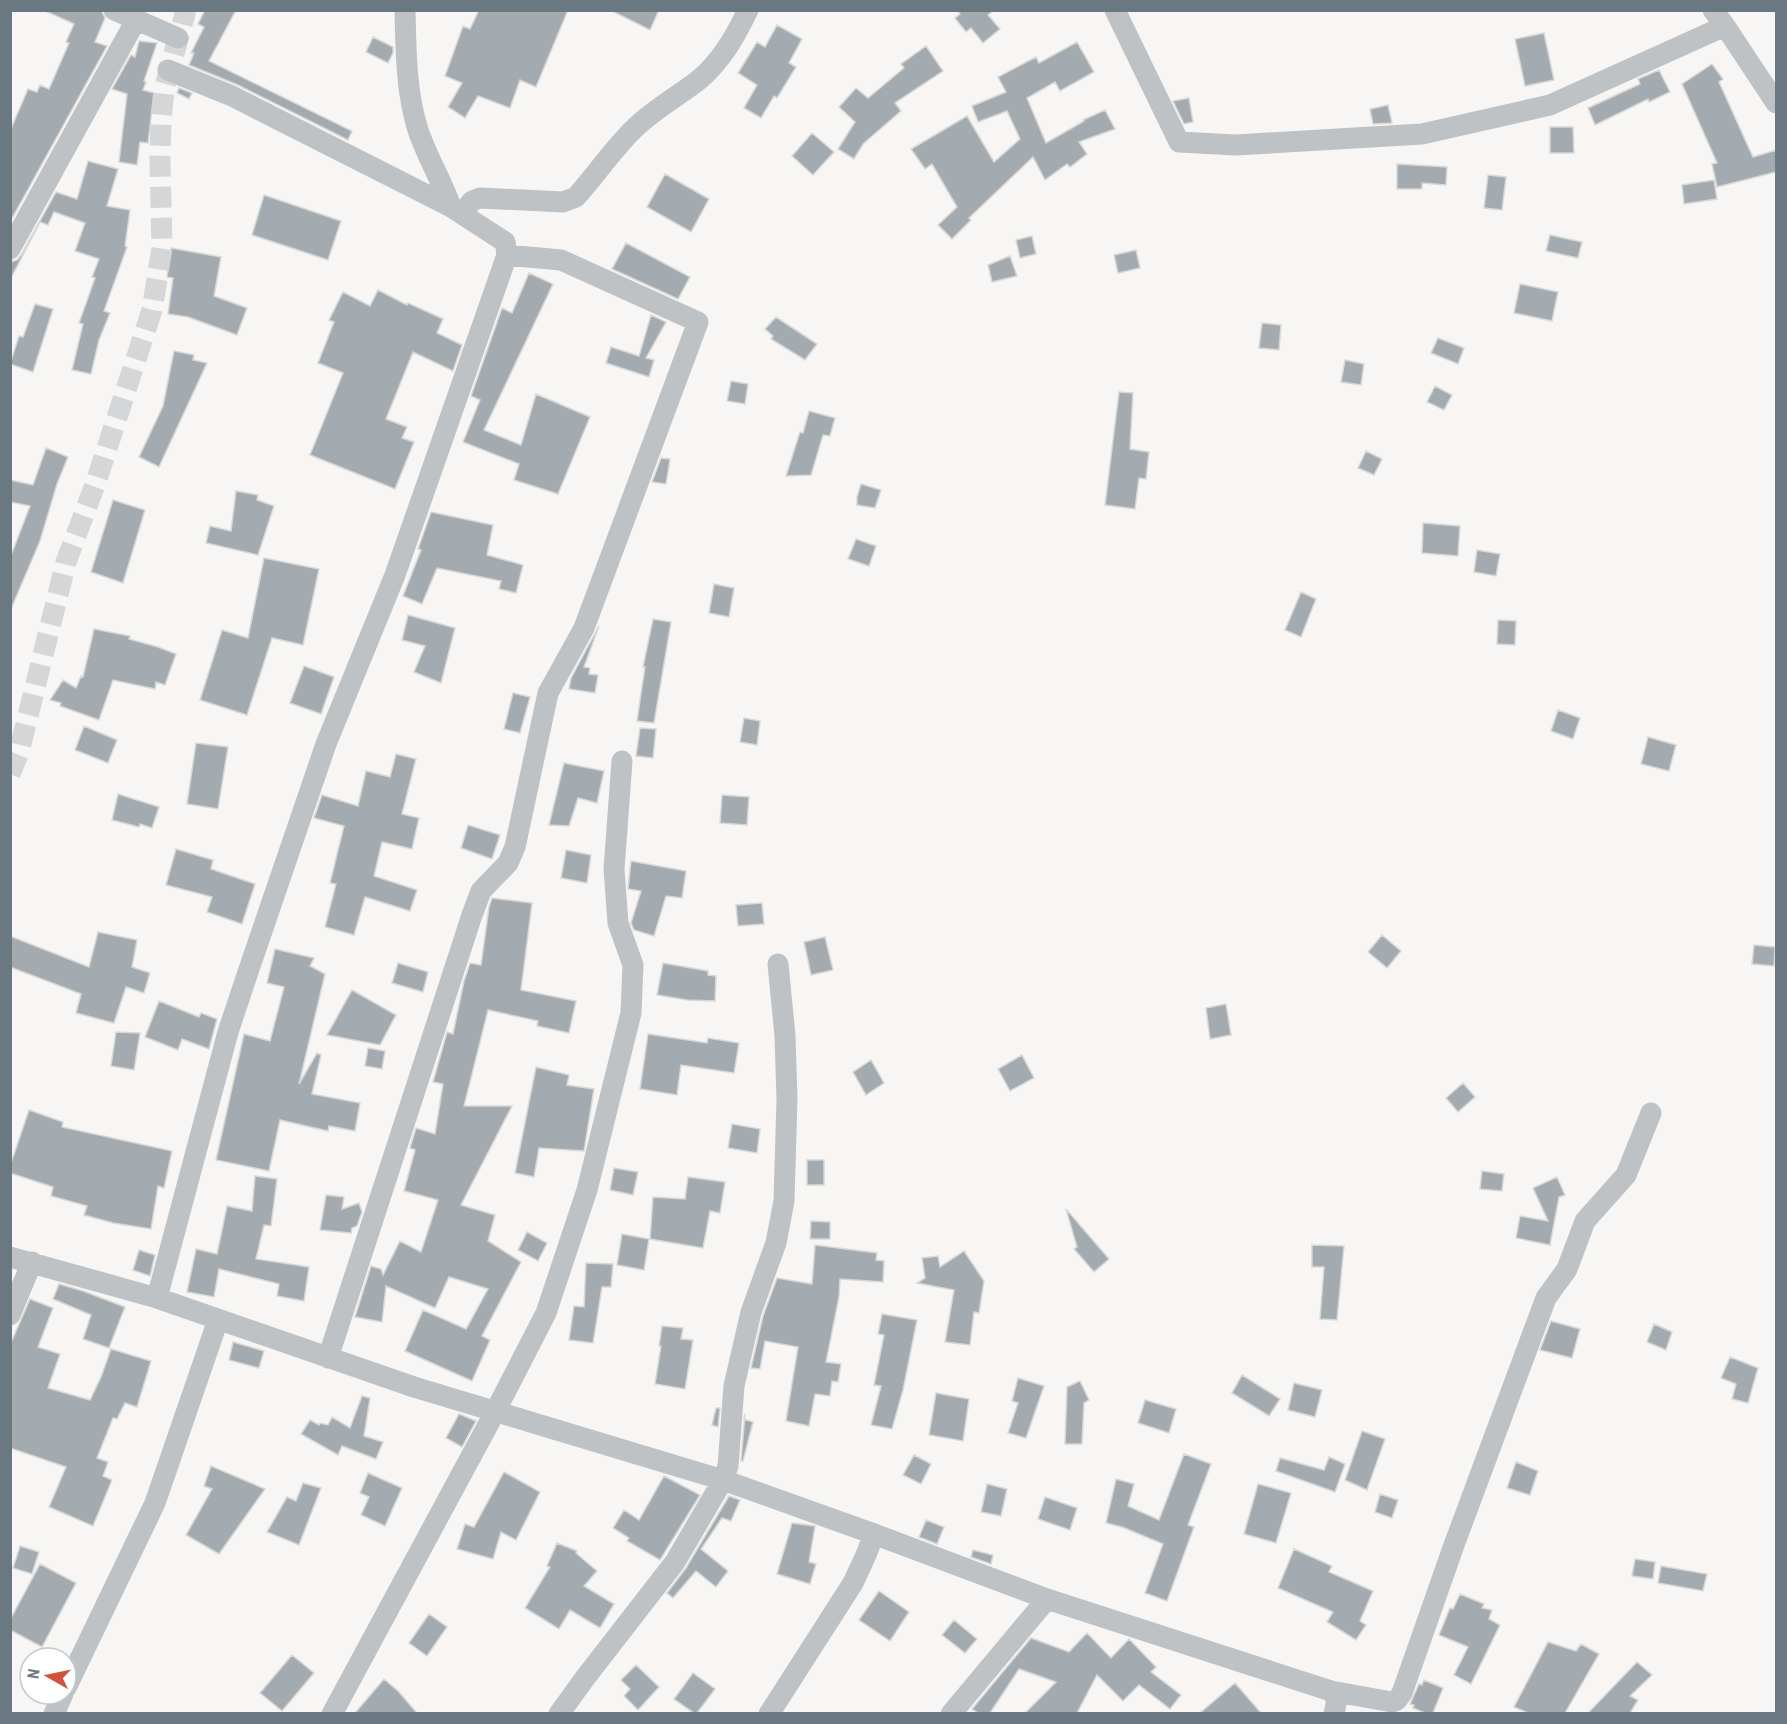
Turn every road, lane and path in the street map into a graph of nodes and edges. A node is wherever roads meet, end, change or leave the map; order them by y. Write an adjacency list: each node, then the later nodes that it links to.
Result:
1 (114, 10): 6 (street)
2 (405, 10): 10 (street)
3 (748, 10): 10 (street)
4 (1115, 10): 5 (street)
5 (1719, 18): 9 (street)
6 (136, 20): 7 (street); 11 (street)
7 (178, 38)
8 (168, 70): 10 (street)
9 (1776, 103)
10 (456, 210): 12 (street)
11 (10, 249)
12 (507, 255): 18 (street); 21 (street)
13 (622, 761): 22 (street)
14 (778, 964): 23 (street)
15 (1651, 1113): 27 (street)
16 (10, 1257): 17 (street)
17 (32, 1262): 18 (street); 19 (street)
18 (157, 1298): 20 (street)
19 (10, 1315)
20 (218, 1320): 21 (street); 26 (street)
21 (328, 1358): 22 (street)
22 (495, 1412): 23 (street); 28 (street)
23 (723, 1480): 24 (street); 29 (street)
24 (874, 1534): 25 (street); 30 (street)
25 (1047, 1599): 27 (street); 31 (street)
26 (78, 1663)
27 (1331, 1691): 32 (street)
28 (332, 1713)
29 (559, 1713)
30 (769, 1713)
31 (951, 1713)
32 (1334, 1713)

